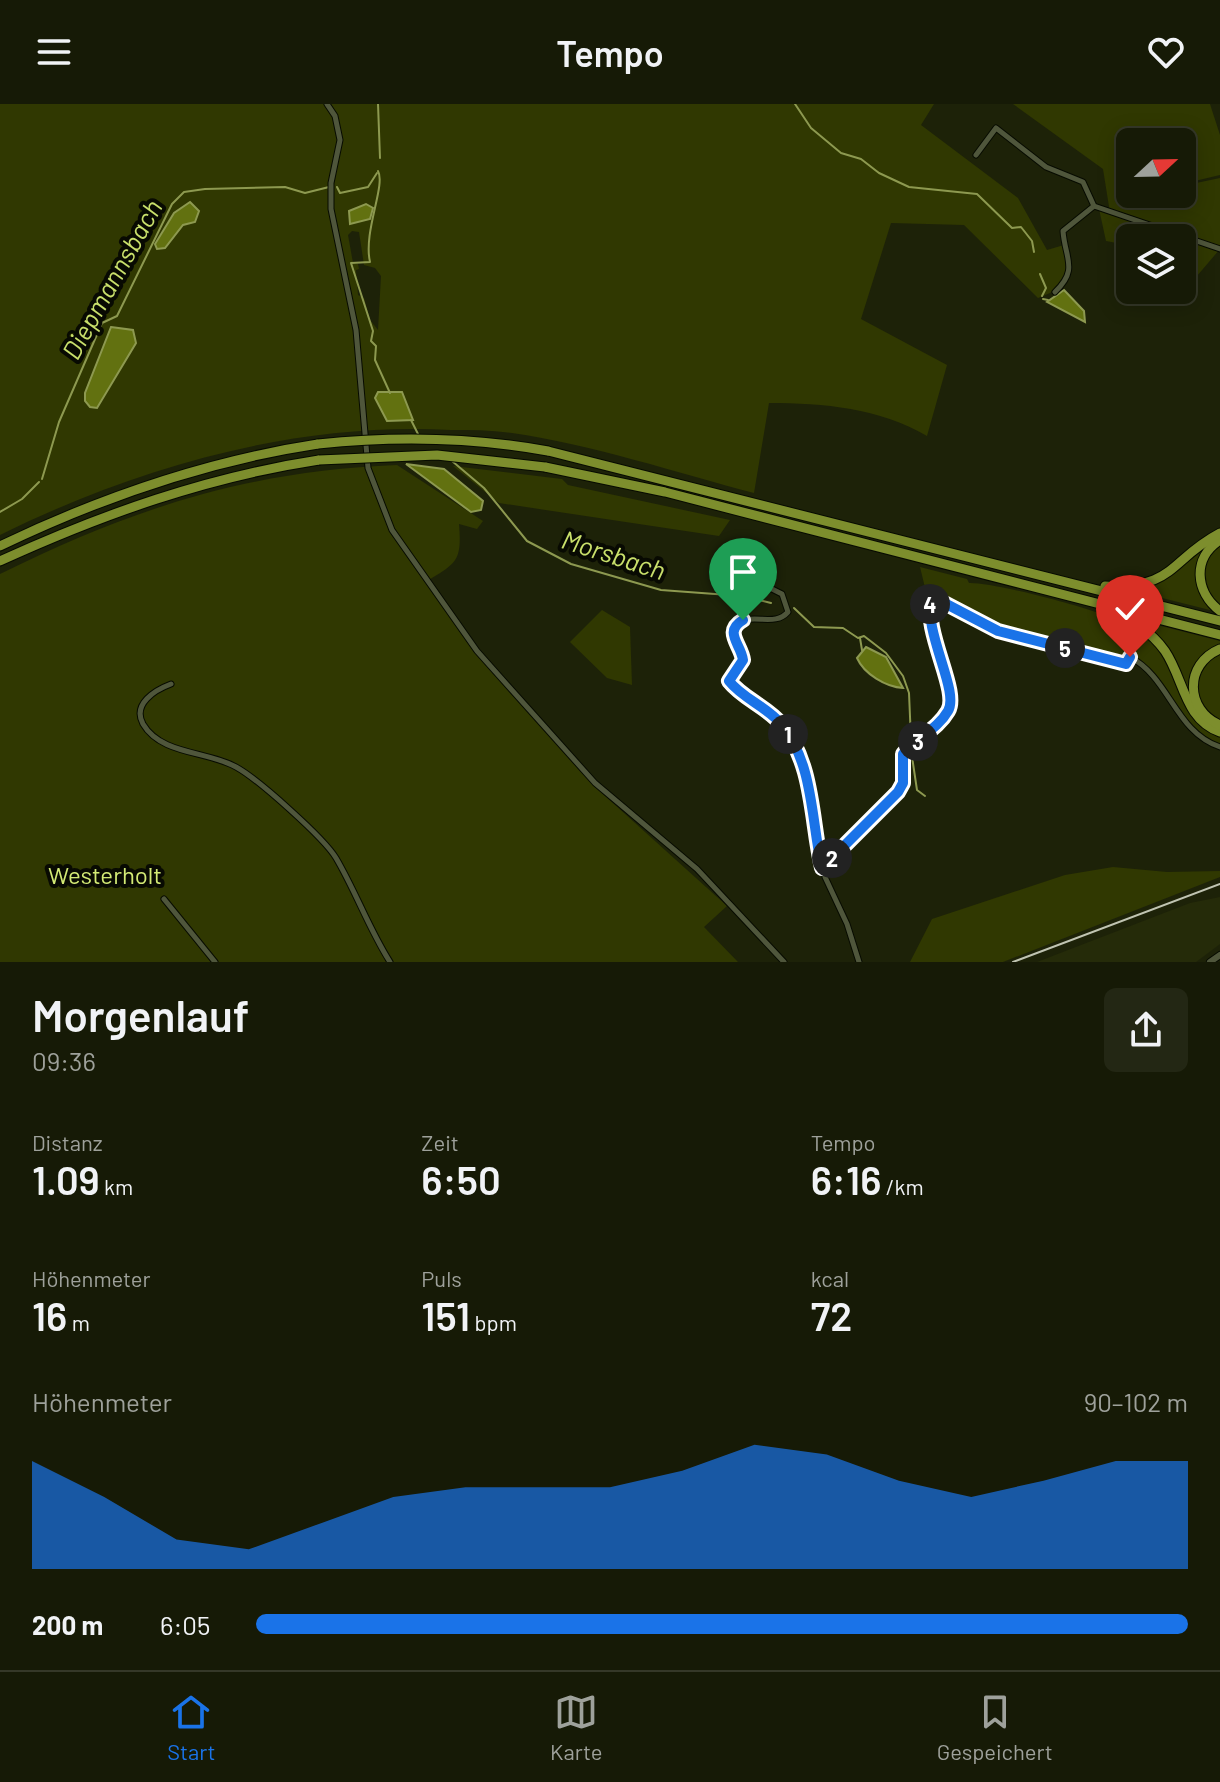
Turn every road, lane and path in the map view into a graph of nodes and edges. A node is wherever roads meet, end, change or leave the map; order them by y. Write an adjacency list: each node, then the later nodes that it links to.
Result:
1 (327, 104): 26 (street)
2 (976, 155): 3 (street)
3 (1094, 206): 4 (street); 5 (street)
4 (1220, 249)
5 (1055, 292)
6 (1220, 533): 11 (highway)
7 (1220, 540): 13 (highway)
8 (0, 546): 11 (highway, bridge)
9 (0, 561): 12 (highway, bridge)
10 (760, 583): 21 (street)
11 (1084, 586): 14 (highway)
12 (1088, 601): 15 (highway); 19 (highway)
13 (1220, 611)
14 (1220, 621)
15 (1220, 635)
16 (1220, 649): 18 (highway)
17 (171, 684): 25 (street)
18 (1220, 725)
19 (1220, 732)
20 (1220, 747): 21 (street)
21 (822, 868): 27 (street)
22 (164, 899): 24 (street)
23 (1220, 955): 28 (street)
24 (215, 962)
25 (390, 962)
26 (784, 962)
27 (859, 962)
28 (1210, 962)

